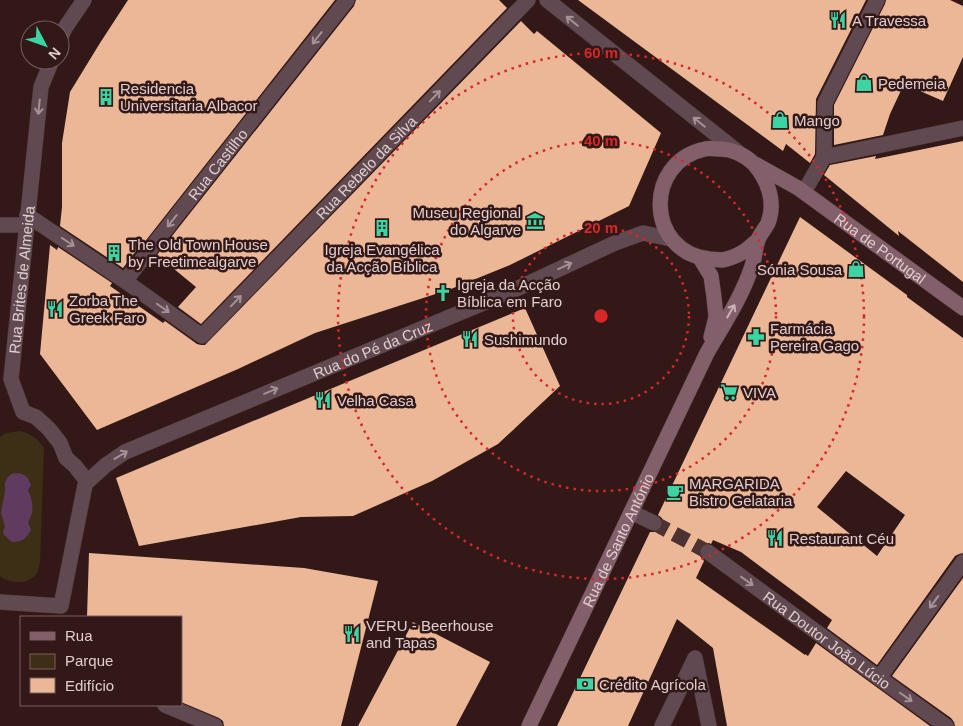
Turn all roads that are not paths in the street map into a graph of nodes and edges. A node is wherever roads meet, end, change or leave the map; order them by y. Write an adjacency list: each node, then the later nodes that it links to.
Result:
1 (84, 0): 6 (street)
2 (347, 0): 18 (street, Rua Castilho, one-way to 18)
3 (528, 0): 18 (street, Rua Rebelo da Silva, one-way to 3)
4 (547, 0): 9 (street, one-way to 4)
5 (877, 0): 10 (street)
6 (70, 20)
7 (48, 70): 13 (street, Rua Brites de Almeida, one-way to 13)
8 (963, 128): 10 (street)
9 (738, 152): 11 (street); 15 (street)
10 (824, 157): 12 (street)
11 (751, 161): 12 (street, Rua de Portugal); 16 (street)
12 (803, 186): 19 (street, Rua de Portugal)
13 (27, 220): 14 (street); 18 (street, one-way to 18); 21 (street, Rua Brites de Almeida)
14 (0, 225)
15 (671, 239): 17 (street); 21 (street, Rua do Pé da Cruz, one-way to 15)
16 (758, 240): 17 (street); 20 (street, one-way to 16)
17 (700, 258): 20 (street)
18 (125, 281)
19 (963, 308)
20 (707, 353): 22 (street, Rua de Santo António)
21 (86, 480): 27 (street)
22 (631, 512): 23 (street); 31 (street, Rua de Santo António)
23 (654, 523)
24 (708, 552): 28 (street, Rua Doutor João Lúcio, one-way to 28)
25 (963, 562): 28 (street, one-way to 28)
26 (0, 602): 27 (street)
27 (61, 611)
28 (879, 678): 34 (street, Rua Doutor João Lúcio, one-way to 34)
29 (168, 706): 30 (street)
30 (215, 726)
31 (529, 726)
32 (662, 726): 33 (street)
33 (709, 726)
34 (946, 726)

